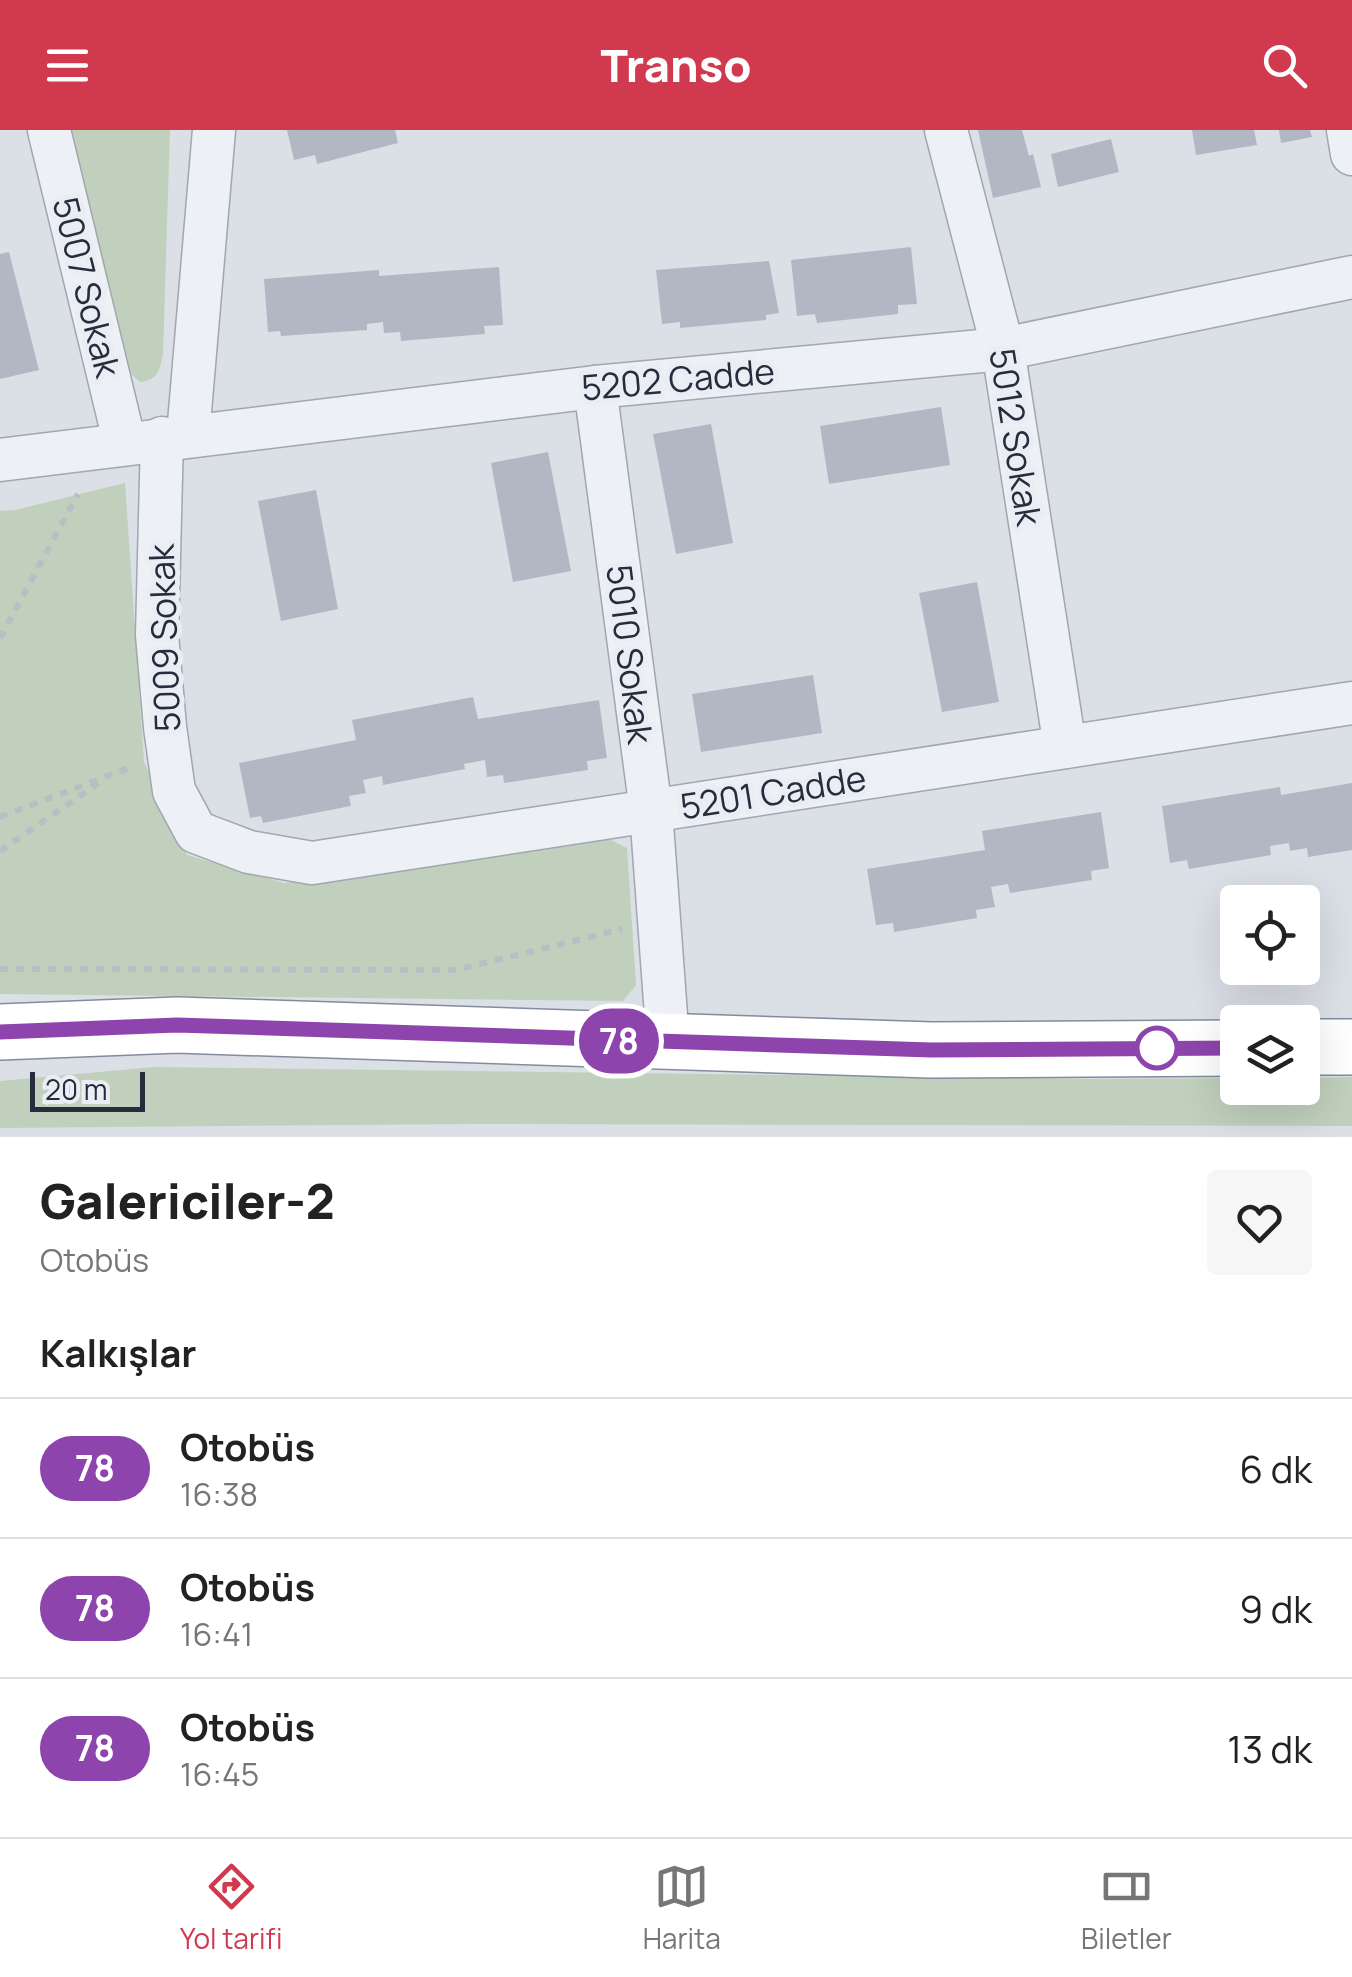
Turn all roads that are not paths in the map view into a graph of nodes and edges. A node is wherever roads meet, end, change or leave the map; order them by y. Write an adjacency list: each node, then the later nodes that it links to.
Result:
1 (49, 130): 9 (street, 5007 Sokak)
2 (214, 130): 9 (street, 5009 Sokak)
3 (946, 130): 7 (street, 5012 Sokak)
4 (1348, 130): 5 (street)
5 (1352, 154)
6 (1352, 277): 7 (street, 5202 Cadde)
7 (1003, 349): 8 (street, 5202 Cadde); 12 (street, 5012 Sokak)
8 (595, 386): 9 (street, 5202 Cadde); 13 (street, 5010 Sokak)
9 (159, 439): 10 (street, 5202 Cadde); 14 (street, 5009 Sokak)
10 (0, 460)
11 (1352, 703): 12 (street, 5201 Cadde)
12 (1065, 747): 13 (street, 5201 Cadde)
13 (650, 811): 14 (street, 5201 Cadde); 16 (street, 5010 Sokak)
14 (196, 832)
15 (0, 1032): 16 (highway)
16 (668, 1042): 19 (highway)
17 (1320, 1047): 18 (highway)
18 (1352, 1047)
19 (1220, 1048)

